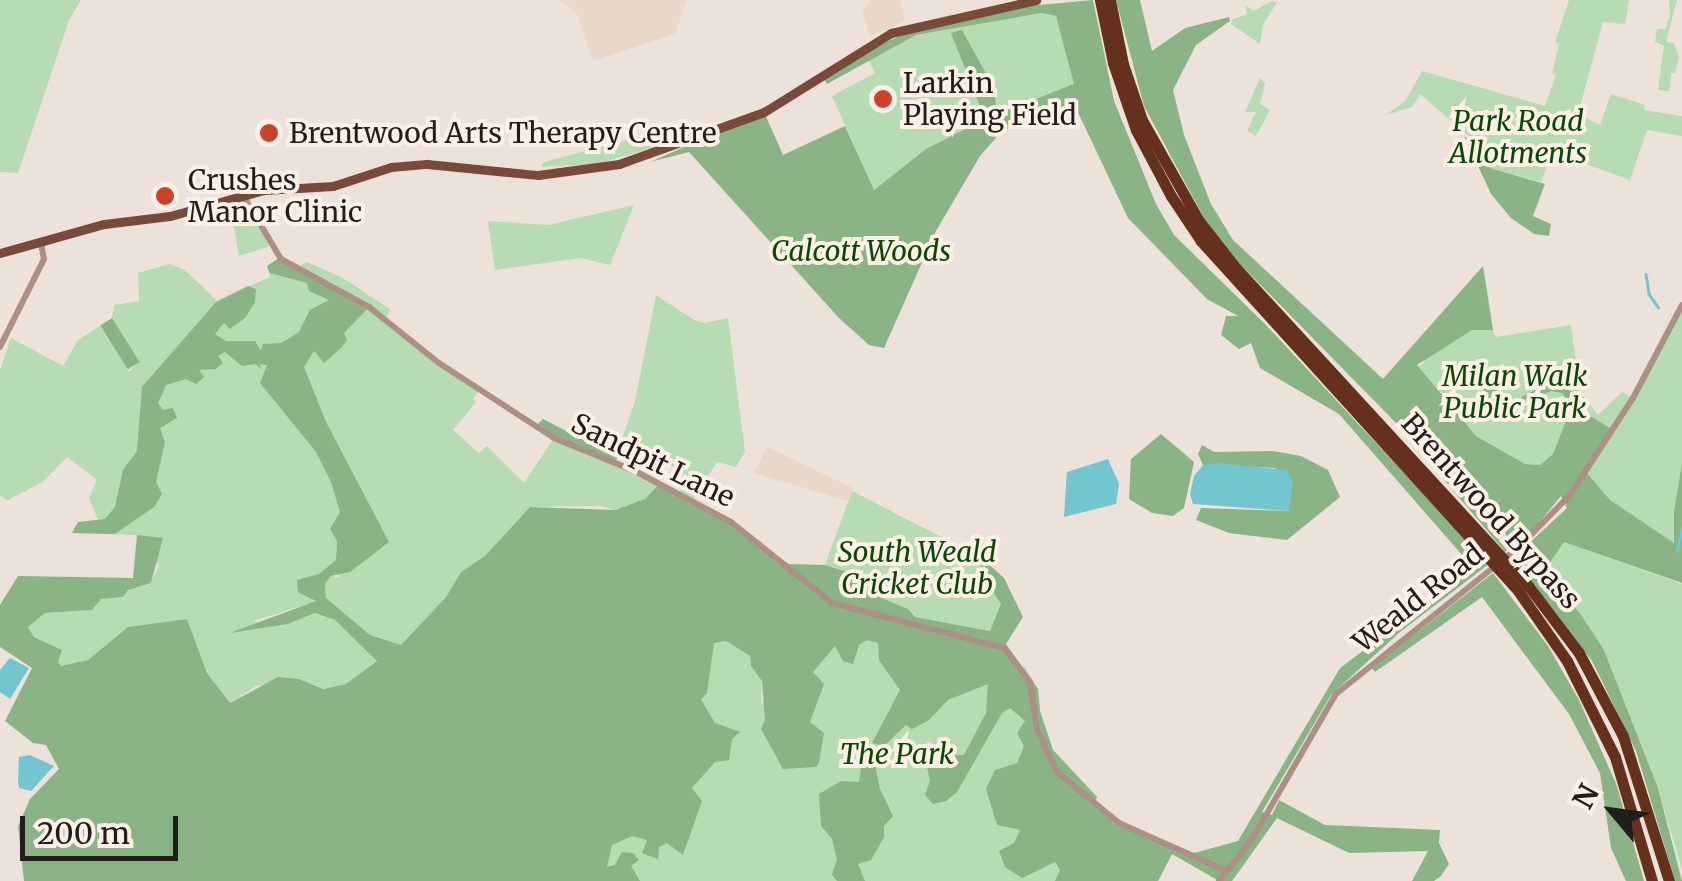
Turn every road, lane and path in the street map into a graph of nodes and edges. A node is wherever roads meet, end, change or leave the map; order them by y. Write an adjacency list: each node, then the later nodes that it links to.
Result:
1 (1036, 0): 4 (main road)
2 (1100, 0): 11 (highway, Brentwood Bypass)
3 (1110, 0): 12 (highway, Brentwood Bypass)
4 (242, 194): 5 (main road); 9 (street, Sandpit Lane)
5 (41, 243): 6 (main road); 8 (street)
6 (0, 253)
7 (1682, 305): 9 (street, Weald Road)
8 (0, 347)
9 (1227, 871): 10 (street, Weald Road)
10 (1219, 881)
11 (1652, 881)
12 (1670, 881)

